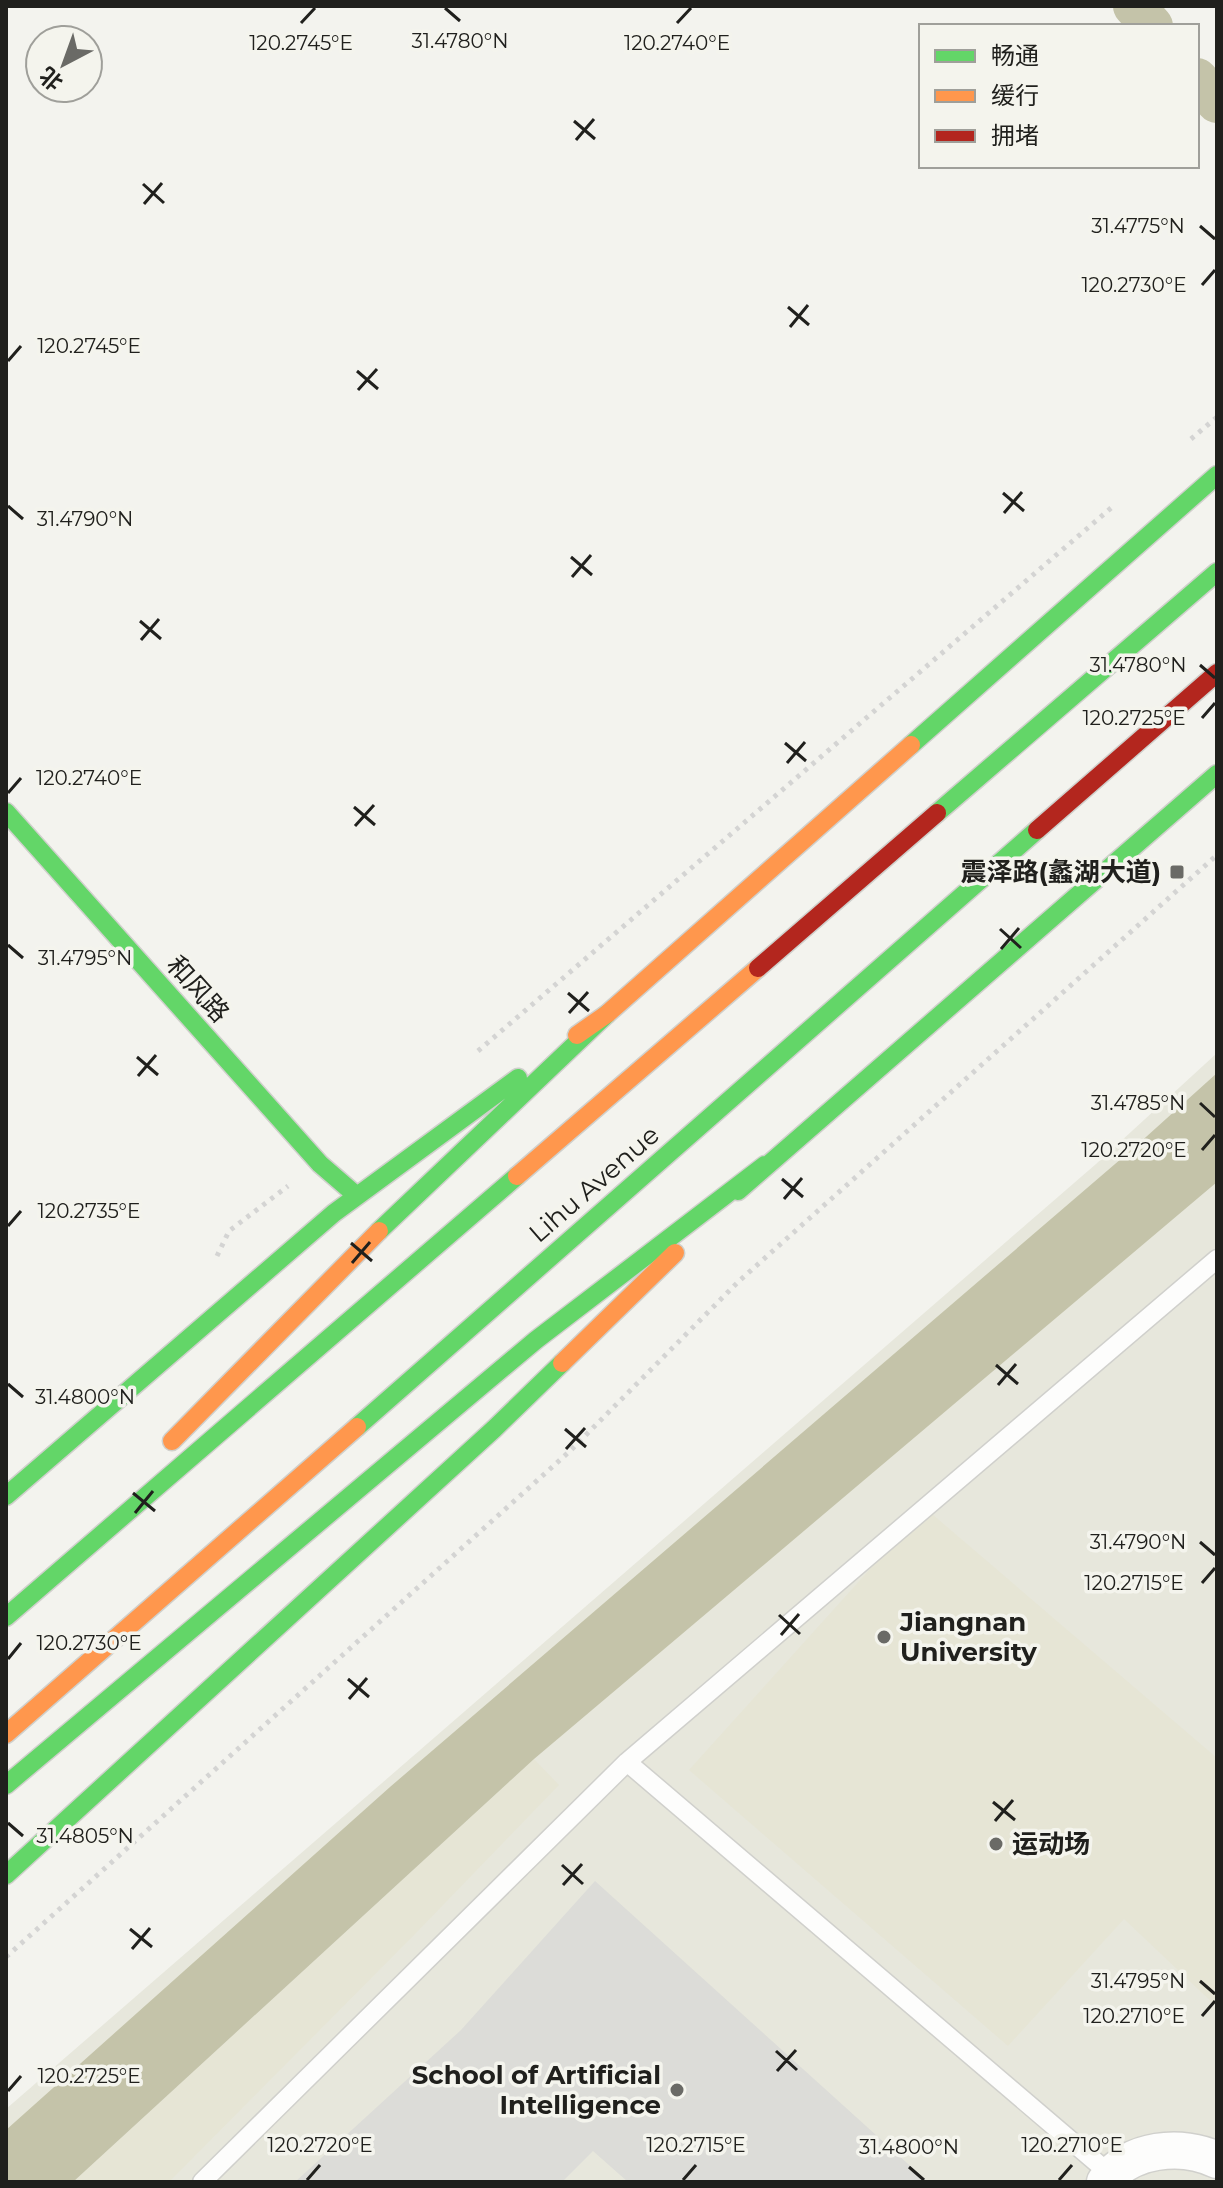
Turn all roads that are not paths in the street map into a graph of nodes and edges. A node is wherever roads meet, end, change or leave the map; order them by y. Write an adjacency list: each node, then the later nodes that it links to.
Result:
1 (1217, 475): 6 (main road)
2 (1217, 572): 13 (main road)
3 (1217, 673): 14 (main road, Lihu Avenue)
4 (1217, 774): 7 (main road)
5 (6, 812): 8 (main road, 和风路)
6 (607, 1014): 8 (main road); 10 (main road)
7 (765, 1165): 16 (main road); 17 (main road)
8 (357, 1196): 12 (main road)
9 (1217, 1259): 15 (lane)
10 (157, 1457)
11 (124, 1492): 13 (main road)
12 (6, 1496)
13 (6, 1617)
14 (6, 1734)
15 (627, 1762): 19 (lane); 20 (lane)
16 (6, 1785)
17 (6, 1875)
18 (1217, 2160): 19 (street)
19 (1108, 2178)
20 (202, 2182)

